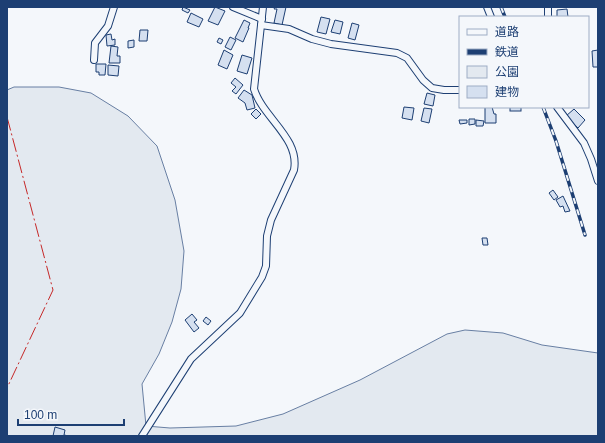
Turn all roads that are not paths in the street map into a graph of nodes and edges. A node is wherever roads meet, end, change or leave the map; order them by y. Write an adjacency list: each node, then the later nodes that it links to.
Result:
1 (114, 7): 5 (street)
2 (233, 7): 4 (street)
3 (263, 7): 4 (street)
4 (261, 22): 6 (street); 9 (street)
5 (94, 60)
6 (459, 90)
7 (558, 108): 8 (street)
8 (598, 181)
9 (142, 436)

